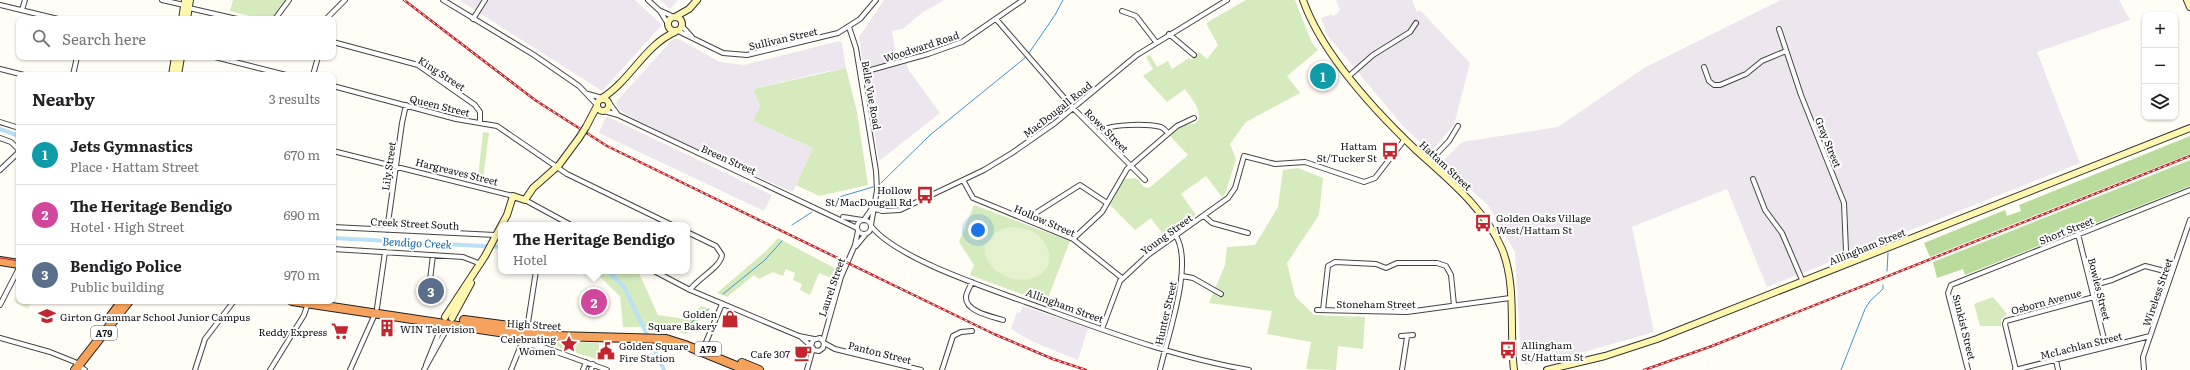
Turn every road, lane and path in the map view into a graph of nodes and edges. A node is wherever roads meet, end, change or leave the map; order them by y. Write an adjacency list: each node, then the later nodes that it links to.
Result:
1 (25, 0): 19 (street)
2 (162, 0): 15 (street)
3 (190, 0): 15 (street)
4 (289, 0): 26 (street)
5 (345, 0): 27 (street)
6 (443, 0): 29 (street)
7 (485, 0): 29 (street)
8 (648, 0): 20 (street)
9 (697, 0): 18 (street)
10 (876, 0): 34 (street)
11 (1023, 0): 30 (street, Woodward Road)
12 (1227, 0): 37 (street, MacDougall Road)
13 (1303, 0): 58 (street, Hattam Street)
14 (2187, 0): 17 (street)
15 (186, 4): 23 (street); 24 (street); 25 (street)
16 (0, 5): 19 (street)
17 (2190, 7)
18 (690, 8): 28 (street); 33 (street)
19 (22, 10): 22 (street)
20 (660, 11): 28 (street); 32 (street)
21 (1122, 11): 40 (street)
22 (46, 16)
23 (183, 16)
24 (187, 16)
25 (227, 16)
26 (277, 16)
27 (329, 16)
28 (675, 17): 32 (street); 33 (street)
29 (473, 19): 61 (street)
30 (996, 19): 57 (street, Woodward Road); 66 (street, Rowe Street)
31 (1416, 23): 58 (street)
32 (668, 25): 36 (street); 39 (street)
33 (682, 25): 36 (street); 38 (street, Sullivan Street)
34 (849, 27): 38 (street, Sullivan Street); 57 (street, Belle Vue Road)
35 (1779, 29): 42 (street, Gray Street)
36 (676, 31): 38 (street, Sullivan Street); 39 (street)
37 (1169, 34): 40 (street, MacDougall Road); 43 (street)
38 (697, 41)
39 (659, 42): 60 (street)
40 (1156, 42): 66 (street, MacDougall Road)
41 (336, 43): 72 (street, King Street)
42 (1786, 51): 49 (street); 128 (street, Gray Street)
43 (1194, 55)
44 (76, 60): 51 (street)
45 (174, 60): 52 (street)
46 (180, 60): 53 (street)
47 (227, 60): 54 (street)
48 (317, 60): 55 (street)
49 (1704, 67)
50 (0, 69): 56 (street)
51 (74, 72)
52 (172, 72)
53 (178, 72)
54 (274, 72)
55 (314, 72)
56 (16, 73)
57 (860, 73): 97 (street, Belle Vue Road)
58 (1349, 76): 79 (street, Hattam Street)
59 (336, 87): 64 (street, Queen Street)
60 (615, 90): 62 (street); 63 (street)
61 (588, 94): 62 (street); 65 (street)
62 (602, 98): 63 (street); 65 (street)
63 (610, 104): 67 (street); 68 (street)
64 (406, 105): 72 (street, Queen Street); 87 (street, Lily Street)
65 (597, 105): 67 (street); 69 (street)
66 (1073, 108): 76 (street, Rowe Street); 91 (street, MacDougall Road)
67 (604, 111): 68 (street, Breen Street); 69 (street)
68 (618, 116): 98 (street, Breen Street)
69 (592, 118): 88 (street, bridge)
70 (1194, 118): 77 (street)
71 (0, 122): 74 (street)
72 (480, 122): 88 (street, Queen Street)
73 (1458, 126): 81 (street)
74 (16, 127)
75 (2190, 128): 128 (street, Allingham Street)
76 (1098, 133): 77 (street); 86 (street, Rowe Street)
77 (1168, 133): 86 (street)
78 (0, 138): 82 (street)
79 (1405, 140): 85 (street, Hattam Street); 99 (street, Young Street)
80 (1454, 140): 81 (street)
81 (1449, 141): 85 (street)
82 (16, 147)
83 (336, 152): 87 (street, Hargreaves Street)
84 (16, 154): 89 (street)
85 (1429, 162): 143 (street, Hattam Street)
86 (1131, 165): 92 (street, Rowe Street); 96 (street)
87 (396, 166): 94 (street, Hargreaves Street); 109 (street, Lily Street)
88 (557, 167): 95 (street); 105 (street)
89 (0, 170)
90 (1753, 179): 137 (street)
91 (963, 180): 97 (street, MacDougall Road); 102 (street, Hollow Street)
92 (1145, 180)
93 (2190, 190): 114 (street, Short Street)
94 (513, 196): 95 (street, Hargreaves Street); 103 (street)
95 (525, 200): 104 (street, Hargreaves Street)
96 (1107, 203): 102 (street); 118 (street)
97 (873, 208): 100 (street, Belle Vue Road); 106 (street, Belle Vue Road)
98 (835, 216): 100 (street, Breen Street); 108 (street, Breen Street)
99 (1204, 216): 112 (street); 116 (street, Young Street)
100 (863, 220): 106 (street, Allingham Street); 108 (street, Laurel Street)
101 (2190, 220): 129 (street, Wireless Street)
102 (1029, 221): 118 (street, Hollow Street)
103 (502, 222)
104 (565, 222)
105 (666, 222)
106 (871, 225): 113 (street, Laurel Street); 117 (street, Allingham Street)
107 (336, 227): 109 (street, Creek Street South)
108 (857, 229): 113 (street, Breen Street); 120 (street, Laurel Street)
109 (387, 230): 115 (street, Creek Street South)
110 (498, 230): 115 (street)
111 (690, 233): 140 (street)
112 (1248, 233)
113 (867, 234): 117 (street, Allingham Street); 120 (street, Laurel Street)
114 (2078, 234): 138 (street, Bowles Street); 139 (street, Short Street)
115 (495, 236): 127 (street)
116 (1176, 236): 133 (street, Hunter Street); 134 (street, Young Street)
117 (882, 238): 136 (street, Allingham Street)
118 (1073, 239): 134 (street, Hollow Street)
119 (336, 249): 121 (street)
120 (852, 251): 160 (street, Laurel Street)
121 (385, 252): 122 (street); 155 (street)
122 (433, 255): 127 (street); 135 (street)
123 (0, 256): 124 (highway)
124 (16, 258)
125 (0, 261): 126 (highway)
126 (16, 264)
127 (481, 264): 158 (street)
128 (1850, 264): 137 (street, Allingham Street)
129 (2172, 273): 138 (street, Osborn Avenue); 168 (street, Wireless Street)
130 (16, 274): 152 (street)
131 (535, 274): 169 (street)
132 (660, 274): 140 (street)
133 (1182, 276): 141 (street); 180 (street, Hunter Street)
134 (1122, 278): 161 (street, Young Street)
135 (430, 280)
136 (972, 282): 159 (street); 161 (street, Allingham Street)
137 (1803, 282): 204 (street, Allingham Street)
138 (2091, 286): 142 (street, Bowles Street)
139 (1948, 288): 205 (street, Sunkist Street)
140 (690, 290): 151 (street)
141 (1221, 294)
142 (2094, 297): 176 (street, Bowles Street); 206 (street, Osborn Avenue)
143 (1510, 298): 153 (street, Stoneham Street); 203 (street, Hattam Street)
144 (336, 303): 155 (highway, High Street / A79)
145 (120, 304): 181 (highway, A79)
146 (127, 304): 181 (highway, A79)
147 (229, 304): 154 (street)
148 (231, 304): 154 (street)
149 (307, 304): 189 (street)
150 (325, 304): 155 (highway, High Street / A79)
151 (722, 304): 166 (street); 178 (street)
152 (0, 305)
153 (1454, 305): 157 (street, Stoneham Street); 157 (street, Stoneham Street)
154 (228, 307): 188 (street)
155 (376, 310): 158 (highway, High Street / A79); 190 (street)
156 (1317, 310): 157 (street, Stoneham Street)
157 (1323, 310)
158 (448, 320): 169 (highway, High Street / A79); 191 (street)
159 (1003, 320)
160 (825, 328): 172 (street, Laurel Street); 173 (street, Laurel Street)
161 (1102, 329): 180 (street, Allingham Street)
162 (972, 331): 199 (street)
163 (1413, 335): 170 (street)
164 (542, 336): 165 (highway, High Street / A79); 169 (highway, High Street / A79); 174 (street)
165 (642, 336): 169 (highway, High Street / A79); 178 (highway, High Street / A79)
166 (799, 336): 172 (street); 175 (street)
167 (1401, 336): 170 (street)
168 (2150, 336): 176 (street, McLachlan Street); 208 (street, Wireless Street)
169 (524, 337): 174 (street); 192 (street)
170 (1407, 337): 202 (street)
171 (0, 338): 186 (street)
172 (816, 338): 173 (street, Panton Street); 175 (street, Laurel Street)
173 (824, 342): 177 (street, Panton Street); 179 (street, Laurel Street)
174 (541, 346): 183 (street)
175 (812, 347): 179 (street); 184 (street, Laurel Street)
176 (2106, 347): 182 (street, McLachlan Street)
177 (834, 349): 179 (street, Panton Street); 198 (street, Panton Street)
178 (703, 350): 187 (highway, High Street / A79); 196 (highway, High Street / A79)
179 (820, 350): 184 (street)
180 (1164, 351): 200 (street, Hunter Street); 201 (street, Allingham Street)
181 (85, 353): 186 (highway, A79)
182 (2056, 360): 206 (street, McLachlan Street); 207 (street)
183 (586, 362): 185 (street); 193 (street)
184 (810, 362): 197 (street)
185 (593, 364): 194 (street); 195 (street)
186 (76, 367)
187 (742, 369)
188 (195, 370)
189 (270, 370)
190 (350, 370)
191 (425, 370)
192 (511, 370)
193 (583, 370)
194 (591, 370)
195 (607, 370)
196 (760, 370)
197 (807, 370)
198 (921, 370)
199 (942, 370)
200 (1160, 370)
201 (1249, 370)
202 (1402, 370)
203 (1514, 370)
204 (1547, 370)
205 (1968, 370)
206 (2016, 370)
207 (2058, 370)
208 (2144, 370)

